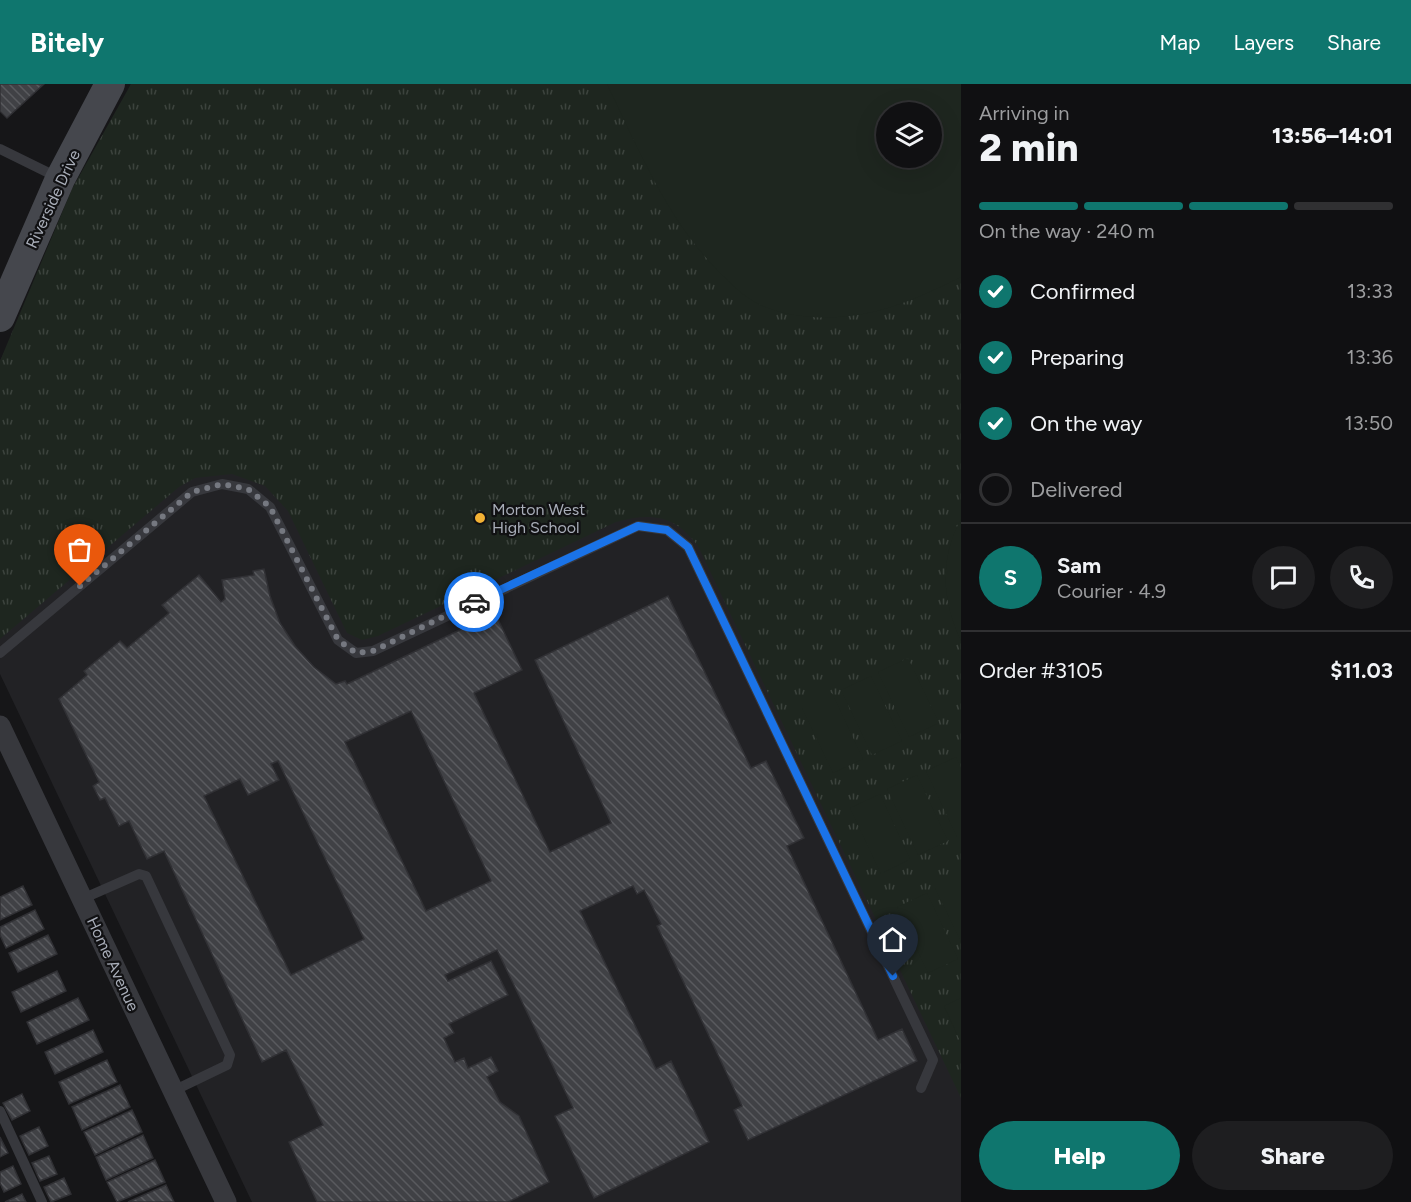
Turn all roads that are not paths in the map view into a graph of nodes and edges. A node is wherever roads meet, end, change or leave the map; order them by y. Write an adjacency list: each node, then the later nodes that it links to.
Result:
1 (110, 84): 3 (street, Riverside Drive)
2 (0, 149): 3 (lane)
3 (60, 179): 4 (street, Riverside Drive)
4 (0, 316)
5 (0, 653): 8 (lane)
6 (0, 729): 7 (street, Home Avenue)
7 (82, 899): 9 (street, Home Avenue); 9 (lane)
8 (921, 1088)
9 (173, 1091): 12 (street, Home Avenue)
10 (0, 1111): 11 (lane)
11 (42, 1202)
12 (226, 1202)

